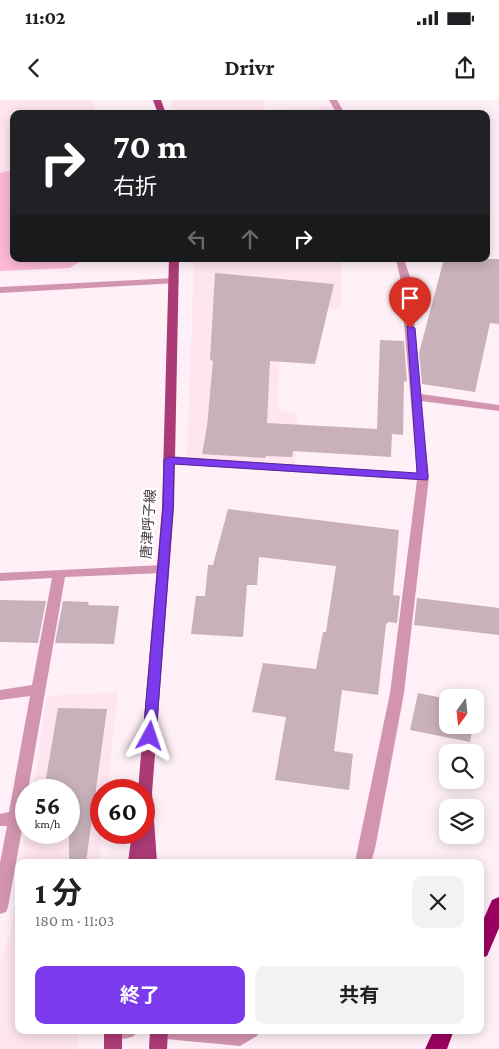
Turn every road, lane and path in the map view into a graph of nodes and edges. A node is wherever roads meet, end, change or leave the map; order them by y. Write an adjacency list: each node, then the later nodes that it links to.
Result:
1 (174, 262): 3 (main road, 唐津呼子線)
2 (401, 262): 5 (street)
3 (174, 281): 4 (street); 7 (main road, 唐津呼子線)
4 (0, 290)
5 (417, 397): 6 (street); 8 (street)
6 (499, 408)
7 (169, 460): 8 (street); 9 (main road, 唐津呼子線)
8 (423, 477): 23 (street)
9 (163, 569): 10 (street); 15 (main road, 唐津呼子線)
10 (59, 573): 11 (street); 12 (street)
11 (0, 577)
12 (38, 690): 13 (street); 14 (street)
13 (0, 695)
14 (23, 779)
15 (146, 779)
16 (15, 818): 17 (street)
17 (0, 820)
18 (15, 824): 25 (street)
19 (138, 844): 21 (main road)
20 (148, 844): 22 (main road, 唐津呼子線)
21 (136, 859)
22 (149, 859)
23 (363, 859)
24 (499, 906): 26 (highway)
25 (0, 907)
26 (484, 940)
27 (113, 1034): 32 (main road)
28 (159, 1034): 33 (main road)
29 (208, 1034): 30 (street)
30 (245, 1034)
31 (442, 1034): 34 (highway)
32 (113, 1049)
33 (158, 1049)
34 (436, 1049)

